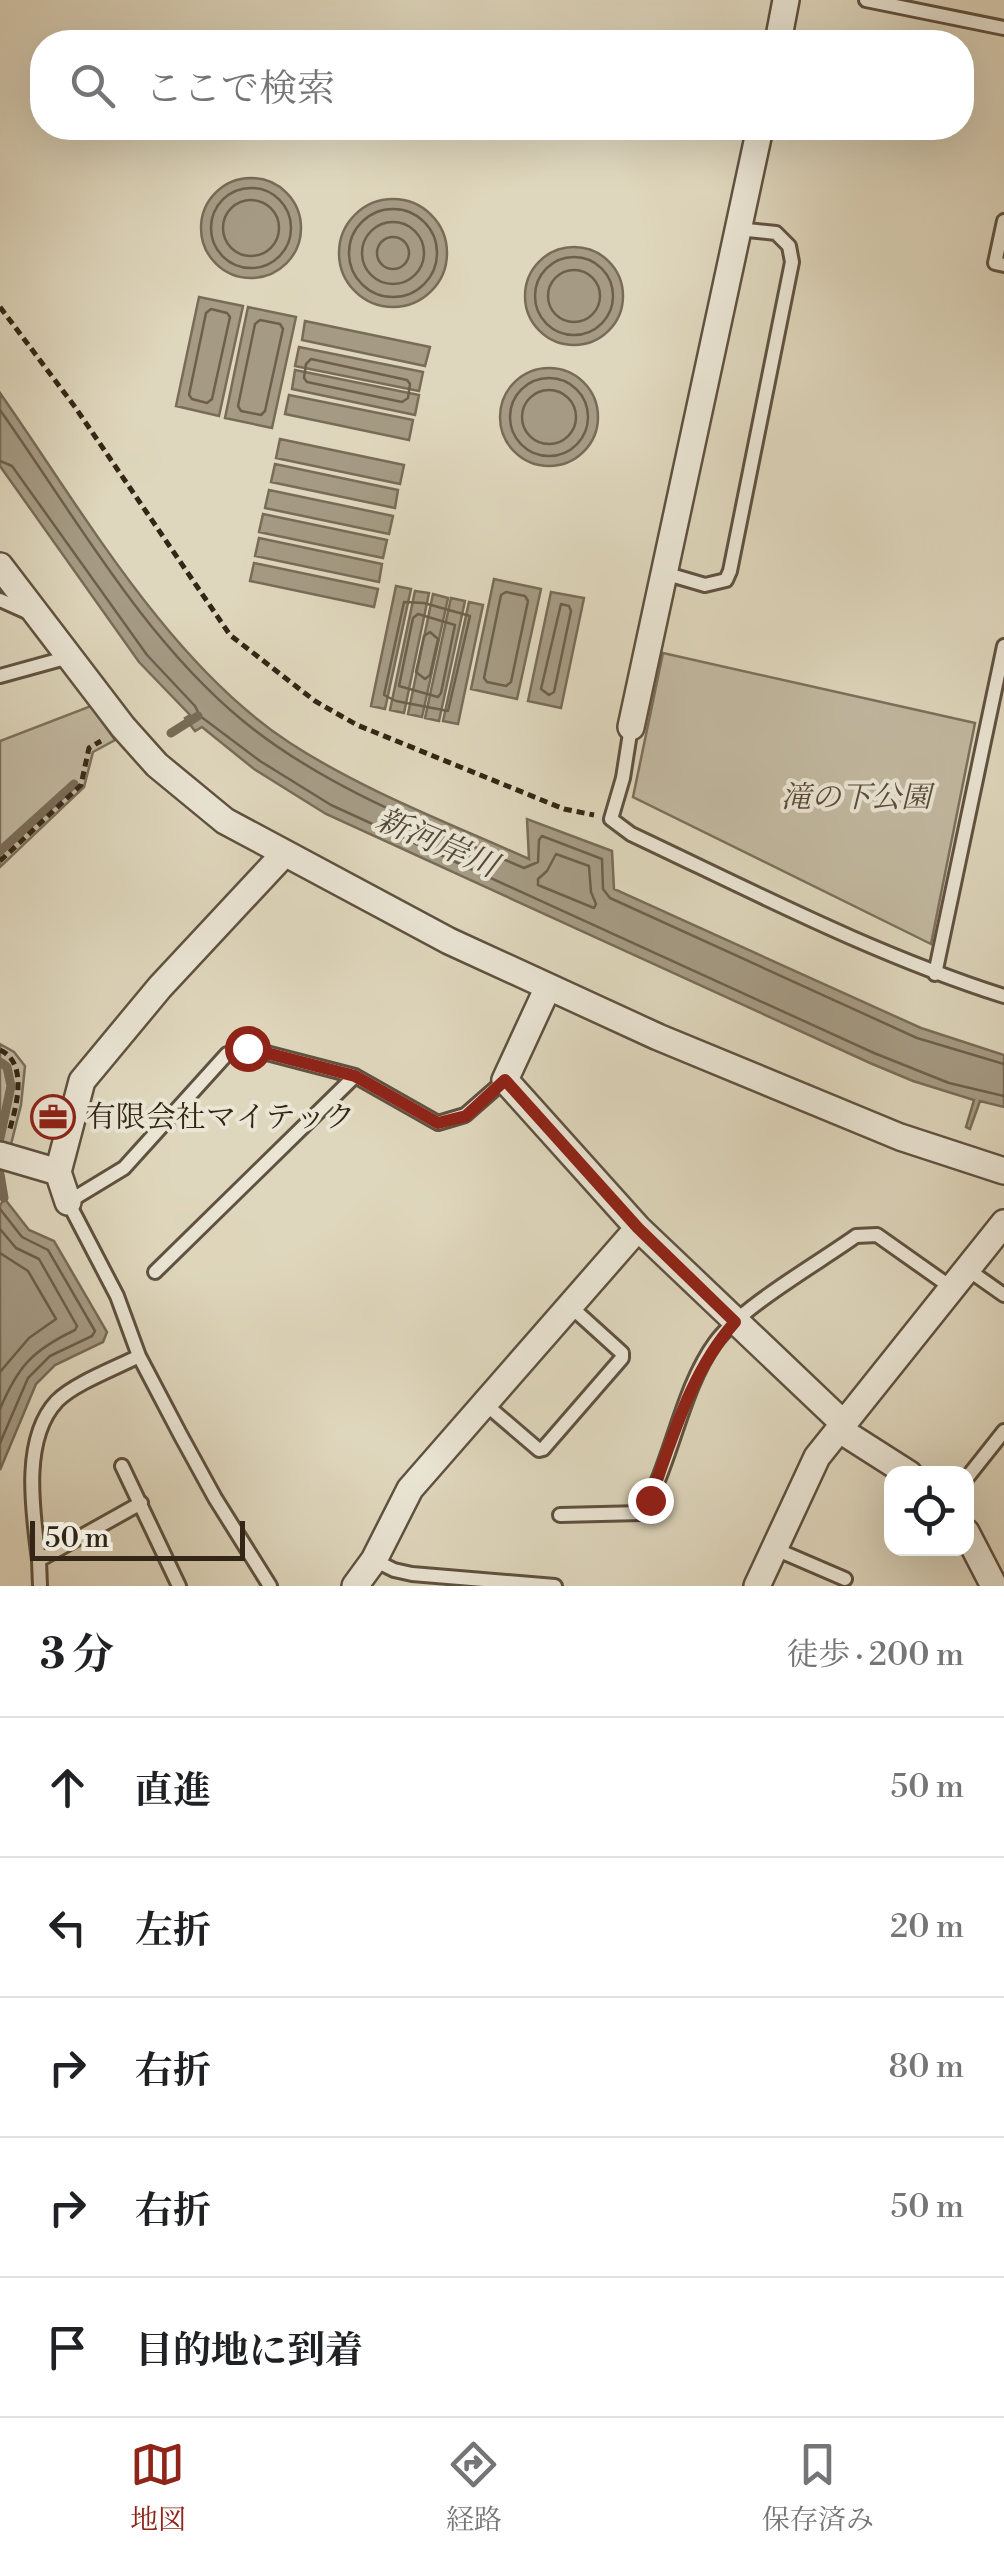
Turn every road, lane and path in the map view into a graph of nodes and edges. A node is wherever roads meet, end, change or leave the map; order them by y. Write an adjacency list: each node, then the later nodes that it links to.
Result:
1 (786, 0): 4 (street)
2 (866, 0): 3 (lane)
3 (1004, 28)
4 (780, 30)
5 (757, 140): 7 (street)
6 (1004, 222): 8 (lane)
7 (738, 229): 11 (street); 11 (lane)
8 (1004, 265)
9 (0, 307): 19 (path)
10 (0, 566): 13 (street)
11 (664, 573): 17 (street)
12 (0, 600): 13 (lane)
13 (34, 614): 15 (street)
14 (1004, 646): 22 (lane)
15 (69, 658): 16 (lane); 18 (street)
16 (0, 676)
17 (631, 726): 19 (lane)
18 (123, 728): 20 (street); 21 (path)
19 (611, 819): 22 (lane)
20 (284, 854): 23 (street); 30 (street)
21 (0, 860)
22 (935, 974): 24 (lane)
23 (548, 986): 27 (street); 29 (street)
24 (1004, 996)
25 (0, 1050): 28 (path)
26 (355, 1076): 27 (lane); 31 (lane); 34 (lane)
27 (505, 1080): 33 (street)
28 (1, 1155): 30 (street)
29 (1004, 1171)
30 (58, 1172): 31 (street)
31 (68, 1202): 39 (lane)
32 (1004, 1223): 35 (street)
33 (638, 1228): 37 (street); 38 (street)
34 (154, 1272)
35 (959, 1278): 36 (lane); 38 (lane); 41 (street)
36 (1004, 1295)
37 (569, 1305): 40 (street); 40 (lane)
38 (735, 1322): 41 (street); 47 (lane)
39 (139, 1356): 50 (lane); 55 (lane)
40 (484, 1403): 51 (street)
41 (842, 1427): 44 (street); 49 (street)
42 (1004, 1431): 45 (lane)
43 (122, 1466): 46 (lane)
44 (898, 1466)
45 (974, 1469)
46 (141, 1503): 50 (lane); 54 (lane)
47 (560, 1515)
48 (974, 1547): 59 (street)
49 (774, 1548): 52 (lane); 58 (street)
50 (38, 1560): 53 (lane)
51 (374, 1560): 56 (street); 57 (lane)
52 (844, 1579)
53 (40, 1586)
54 (179, 1586)
55 (270, 1586)
56 (355, 1586)
57 (555, 1586)
58 (757, 1586)
59 (994, 1586)

